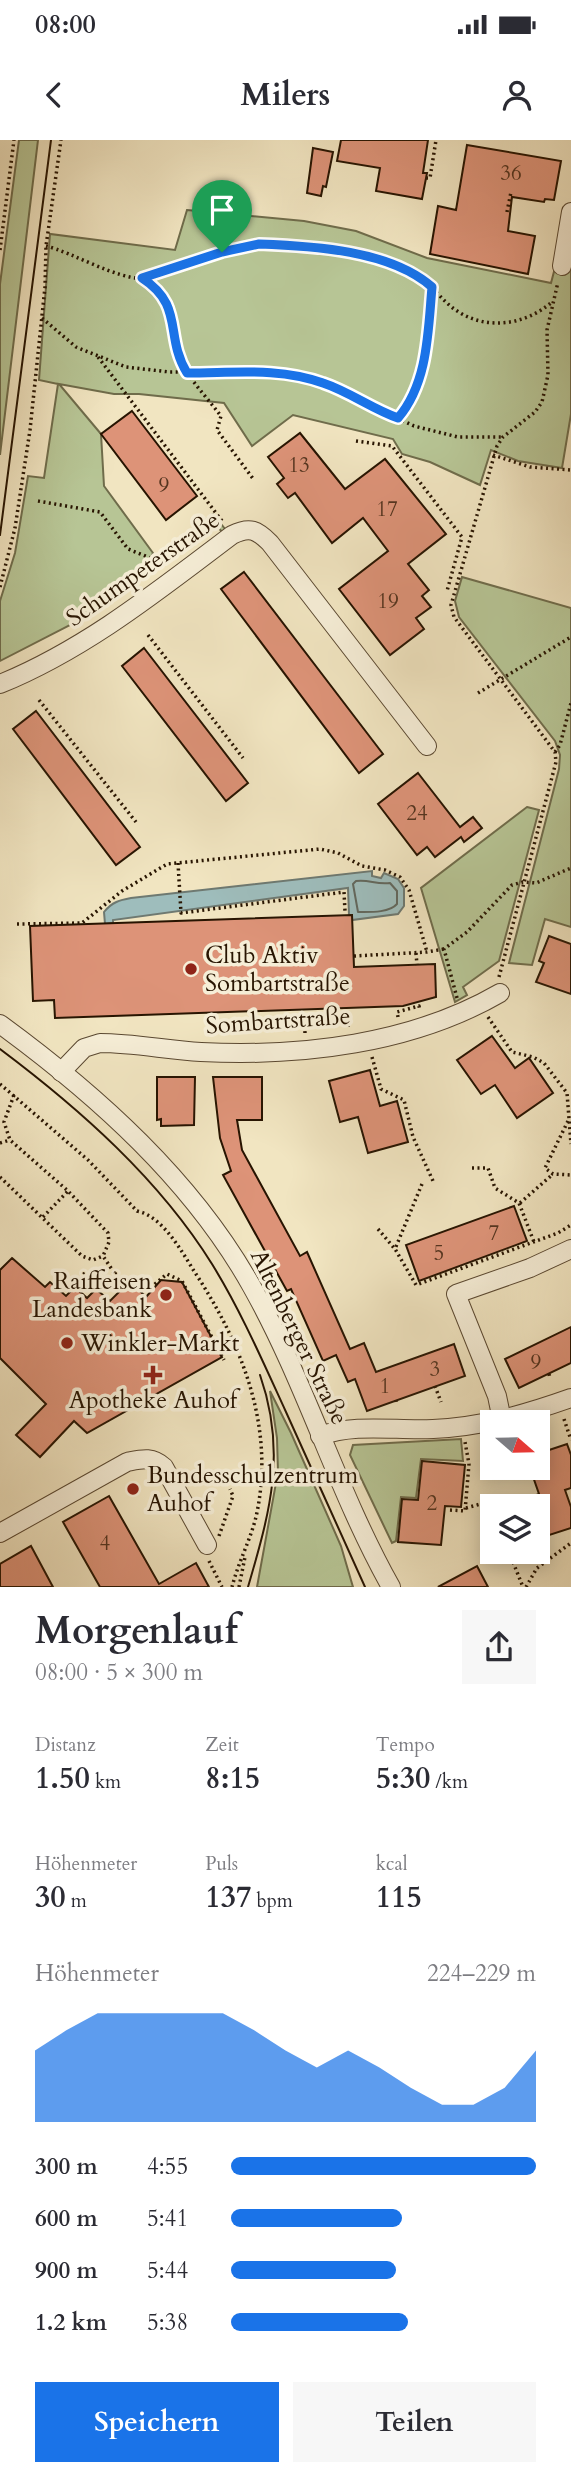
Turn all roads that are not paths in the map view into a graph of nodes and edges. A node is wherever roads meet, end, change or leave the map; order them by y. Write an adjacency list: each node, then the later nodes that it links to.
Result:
1 (571, 212): 2 (street)
2 (562, 266)
3 (0, 684): 4 (street, Schumpeterstraße)
4 (427, 746)
5 (493, 1003): 7 (street, Sombartstraße)
6 (0, 1024): 7 (street, Altenberger Straße)
7 (61, 1072): 13 (street, Altenberger Straße)
8 (571, 1249): 10 (street)
9 (566, 1405): 11 (street)
10 (500, 1410)
11 (545, 1410)
12 (480, 1423): 13 (street)
13 (320, 1436): 16 (street, Altenberger Straße)
14 (0, 1533): 15 (street)
15 (207, 1545)
16 (391, 1587)

